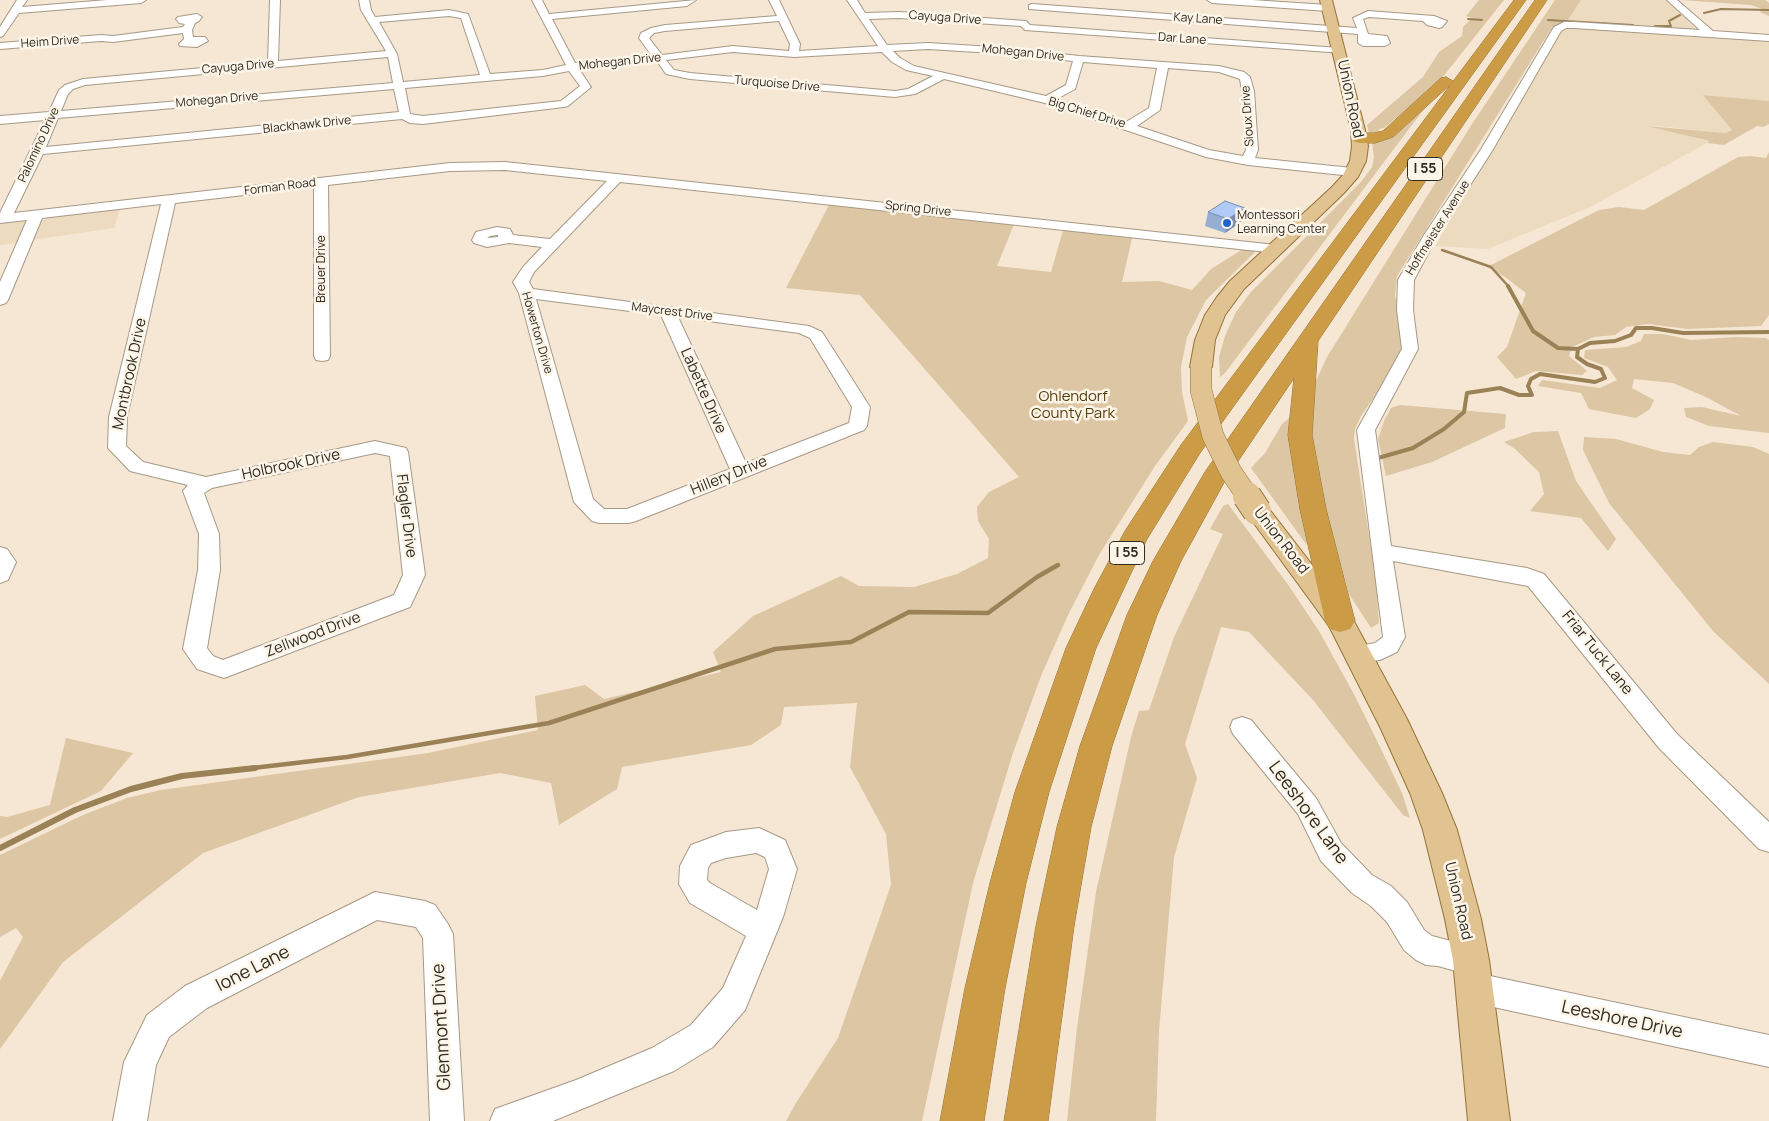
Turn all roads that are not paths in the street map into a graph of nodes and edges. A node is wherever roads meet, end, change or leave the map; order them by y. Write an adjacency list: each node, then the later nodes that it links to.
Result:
1 (22, 0): 15 (street)
2 (141, 0): 15 (street)
3 (276, 0): 34 (street)
4 (364, 0): 20 (street)
5 (537, 0): 17 (street)
6 (774, 0): 18 (street)
7 (852, 0): 16 (street, Big Chief Drive)
8 (1212, 0): 14 (street)
9 (1520, 0): 37 (highway, I 55)
10 (1541, 0): 64 (highway, I 55)
11 (1672, 0): 24 (street)
12 (689, 2): 17 (street)
13 (1034, 2): 21 (street, Kay Lane); 25 (street)
14 (1327, 4): 21 (main road, Union Road)
15 (16, 10): 23 (street)
16 (864, 16): 25 (street, Cayuga Drive); 28 (street, Big Chief Drive)
17 (547, 17): 36 (street)
18 (781, 18): 31 (street); 32 (street, Turquoise Drive)
19 (1425, 18): 21 (street, Kay Lane)
20 (373, 20): 30 (street); 40 (street)
21 (1333, 29): 29 (main road, Union Road)
22 (189, 30): 27 (street, Heim Drive)
23 (0, 34)
24 (1710, 34): 26 (street, Hoffmeister Avenue); 71 (street, Hoffmeister Avenue)
25 (1019, 36): 28 (street, Mohegan Drive); 29 (street, Dar Lane); 33 (street, Mohegan Drive)
26 (1769, 38)
27 (0, 46)
28 (884, 48): 31 (street, Mohegan Drive); 39 (street, Big Chief Drive)
29 (1339, 51): 48 (main road, Union Road)
30 (392, 54): 34 (street, Cayuga Drive); 42 (street)
31 (794, 54): 32 (street, Mohegan Drive)
32 (660, 58): 36 (street, Mohegan Drive); 39 (street, Turquoise Drive)
33 (1079, 59): 35 (street, Mohegan Drive); 43 (street)
34 (273, 64): 41 (street, Cayuga Drive)
35 (1162, 66): 38 (street, Mohegan Drive); 47 (street)
36 (572, 67): 40 (street, Mohegan Drive); 45 (street, Blackhawk Drive)
37 (1469, 68): 48 (highway); 86 (highway, I 55)
38 (1240, 74): 50 (street, Sioux Drive)
39 (942, 76): 43 (street, Big Chief Drive)
40 (486, 78): 42 (street, Mohegan Drive)
41 (83, 82): 44 (street, Palomino Drive)
42 (397, 84): 44 (street, Mohegan Drive); 45 (street)
43 (1048, 100): 47 (street, Big Chief Drive)
44 (52, 115): 46 (street, Mohegan Drive); 49 (street, Palomino Drive)
45 (405, 115): 49 (street, Blackhawk Drive)
46 (0, 120)
47 (1129, 126): 50 (street, Big Chief Drive)
48 (1359, 138): 52 (main road, Union Road)
49 (38, 151): 57 (street, Palomino Drive)
50 (1248, 161): 52 (street, Big Chief Drive)
51 (561, 171): 53 (street, Spring Drive); 54 (street, Forman Road)
52 (1352, 172): 60 (main road, Union Road)
53 (618, 177): 59 (street, Howerton Drive); 60 (street, Spring Drive)
54 (321, 182): 55 (street, Forman Road); 65 (street, Breuer Drive)
55 (169, 200): 56 (street, Forman Road); 69 (street, Montbrook Drive)
56 (36, 215): 57 (street, Forman Road); 62 (street)
57 (2, 219)
58 (506, 238): 59 (street)
59 (552, 244): 61 (street, Howerton Drive)
60 (1276, 249): 75 (main road, Union Road, bridge)
61 (526, 293): 63 (street, Maycrest Drive); 70 (street, Howerton Drive)
62 (0, 300)
63 (667, 311): 66 (street, Maycrest Drive); 68 (street, Labette Drive)
64 (1310, 338): 75 (highway); 87 (highway, I 55)
65 (322, 356)
66 (858, 426): 68 (street, Hillery Drive)
67 (375, 447): 69 (street, Holbrook Drive); 74 (street, Flagler Drive)
68 (740, 471): 70 (street, Hillery Drive)
69 (206, 483): 74 (street, Zellwood Drive)
70 (599, 516)
71 (1381, 552): 76 (street, Hoffmeister Avenue); 78 (street, Friar Tuck Lane)
72 (0, 554): 73 (street)
73 (0, 575)
74 (402, 601)
75 (1340, 621): 76 (main road, Union Road)
76 (1358, 654): 81 (main road, Union Road)
77 (1242, 727): 81 (street, Leeshore Lane)
78 (1769, 840)
79 (763, 930): 85 (street)
80 (438, 934): 83 (street, Ione Lane); 84 (street, Glenmont Drive)
81 (1473, 974): 82 (street, Leeshore Drive); 88 (main road, Union Road)
82 (1769, 1051)
83 (130, 1121)
84 (447, 1121)
85 (508, 1121)
86 (962, 1121)
87 (1026, 1121)
88 (1489, 1121)

